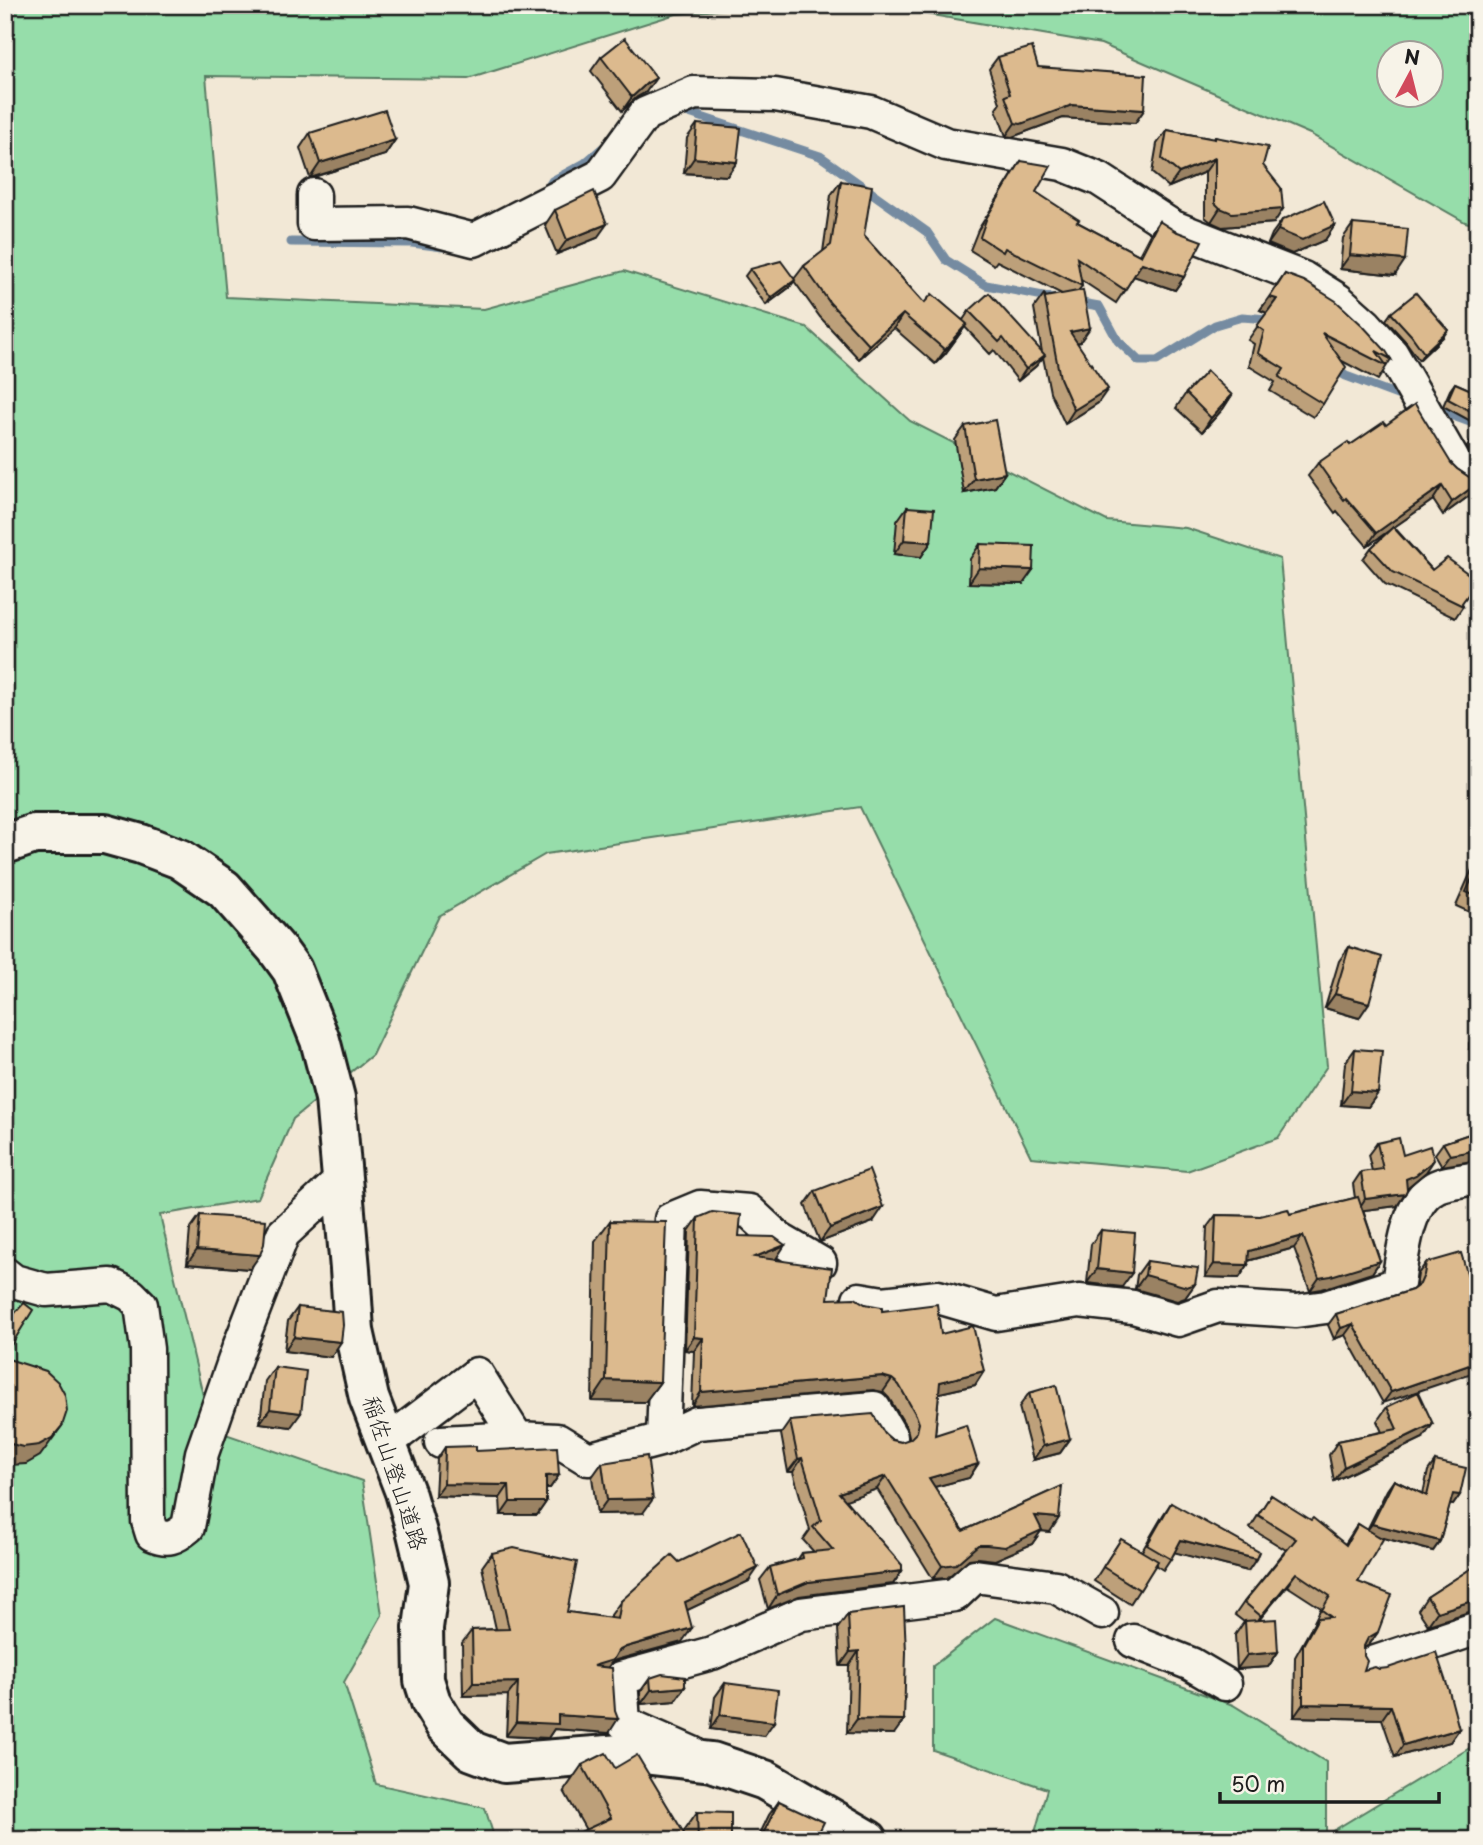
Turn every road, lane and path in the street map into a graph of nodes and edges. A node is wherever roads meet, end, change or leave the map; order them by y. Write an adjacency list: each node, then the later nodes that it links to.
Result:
1 (314, 195): 2 (street)
2 (1478, 480)
3 (5, 844): 5 (street, 稲佐山登山道路)
4 (1478, 1178): 8 (street)
5 (341, 1180): 7 (street); 13 (street, 稲佐山登山道路)
6 (820, 1263): 11 (street)
7 (5, 1274)
8 (859, 1299)
9 (891, 1437): 11 (street)
10 (517, 1438): 11 (street); 12 (street); 13 (street)
11 (663, 1439)
12 (441, 1442)
13 (385, 1444): 19 (street, 稲佐山登山道路)
14 (1102, 1613): 19 (street)
15 (1478, 1628): 17 (street)
16 (1133, 1641): 18 (street)
17 (1373, 1663)
18 (1225, 1684)
19 (712, 1762): 20 (street, 稲佐山登山道路)
20 (868, 1840)

